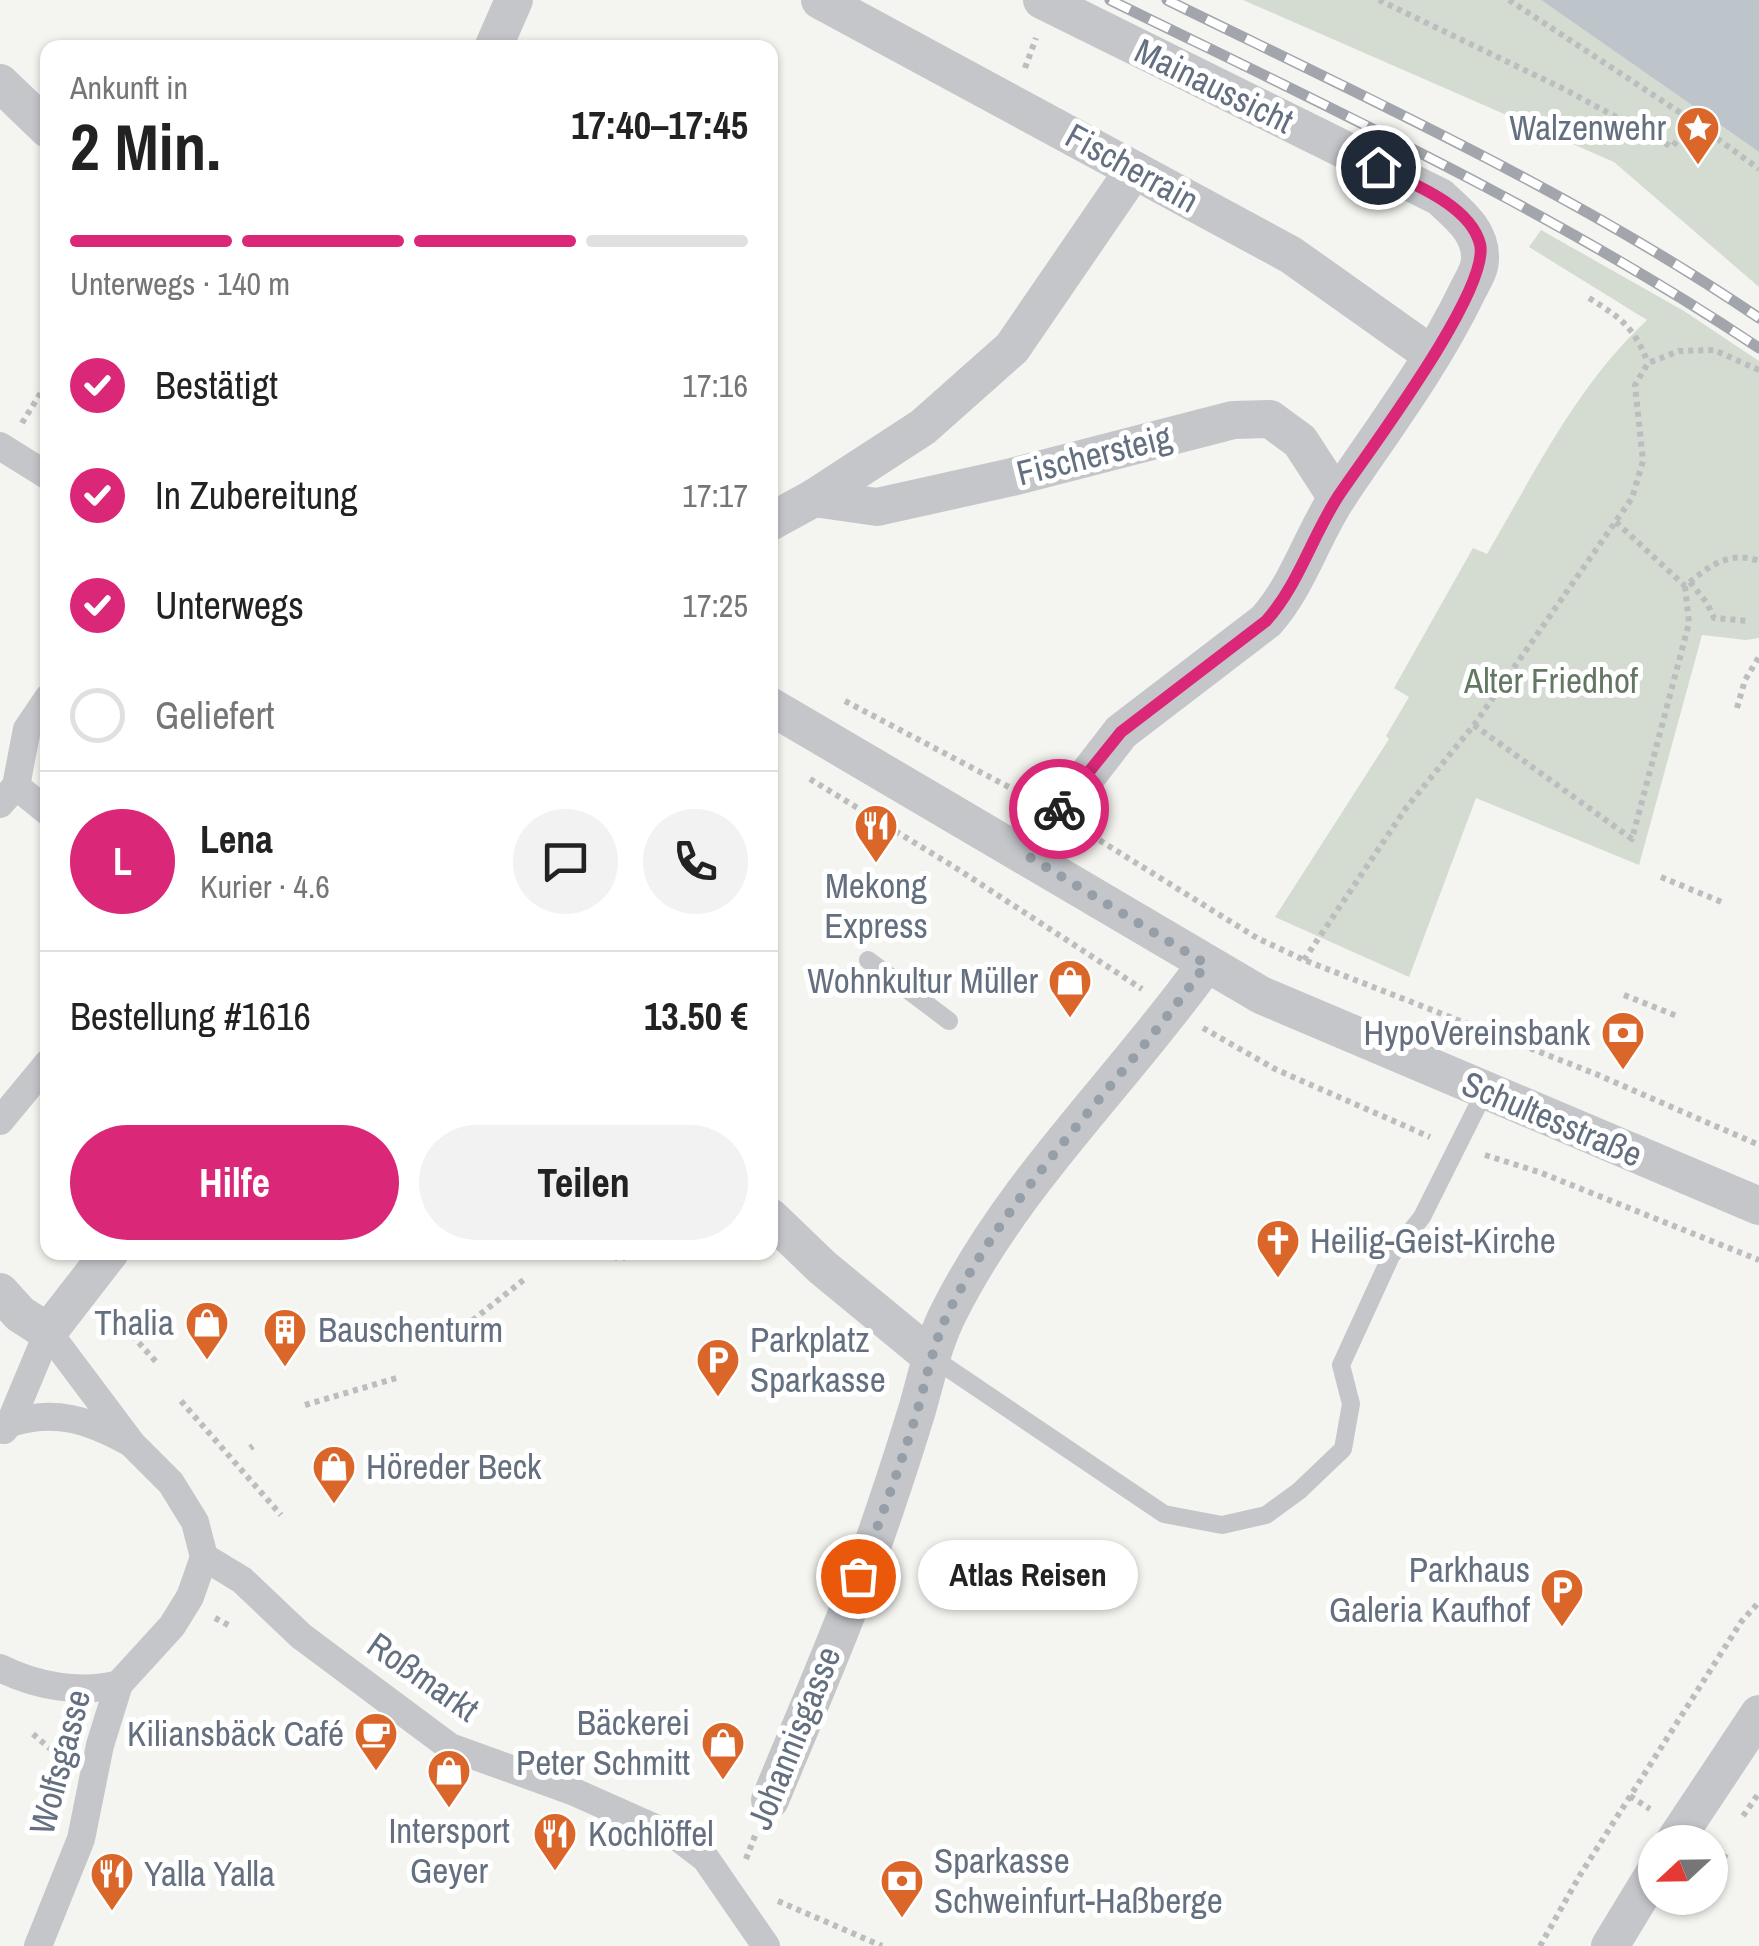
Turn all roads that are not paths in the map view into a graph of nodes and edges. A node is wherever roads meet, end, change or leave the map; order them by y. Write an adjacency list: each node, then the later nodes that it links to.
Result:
1 (514, 0): 4 (street)
2 (820, 0): 7 (street, Fischerrain)
3 (1042, 0): 8 (street, Mainaussicht)
4 (496, 40)
5 (0, 83): 6 (street)
6 (40, 121)
7 (1134, 170): 8 (street, Fischerrain); 11 (street)
8 (1432, 355): 12 (street)
9 (2, 448): 10 (street)
10 (40, 471)
11 (814, 498): 12 (street, Fischersteig); 13 (street)
12 (1337, 498): 18 (street)
13 (778, 518)
14 (40, 710): 16 (street)
15 (778, 712): 18 (street, Schultesstraße)
16 (8, 795): 17 (street)
17 (40, 809)
18 (1026, 855): 20 (street, Schultesstraße)
19 (868, 960): 21 (lane)
20 (1206, 964): 23 (street, Schultesstraße); 30 (street, Johannisgasse)
21 (949, 1021)
22 (40, 1073): 24 (street)
23 (1486, 1091): 25 (street, Schultesstraße); 30 (lane)
24 (0, 1121)
25 (1759, 1206)
26 (778, 1225): 30 (street)
27 (104, 1260): 29 (street)
28 (0, 1292): 29 (street)
29 (48, 1332): 31 (street); 32 (street)
30 (930, 1356): 37 (street, Johannisgasse)
31 (5, 1429): 32 (street)
32 (132, 1444): 33 (street)
33 (204, 1557): 35 (street, Wolfsgasse); 41 (street, Roßmarkt)
34 (0, 1668): 35 (street)
35 (120, 1684): 40 (street, Wolfsgasse)
36 (1759, 1714): 38 (street)
37 (770, 1800)
38 (1685, 1825)
39 (1638, 1900): 42 (street)
40 (38, 1946)
41 (766, 1946)
42 (1610, 1946)

